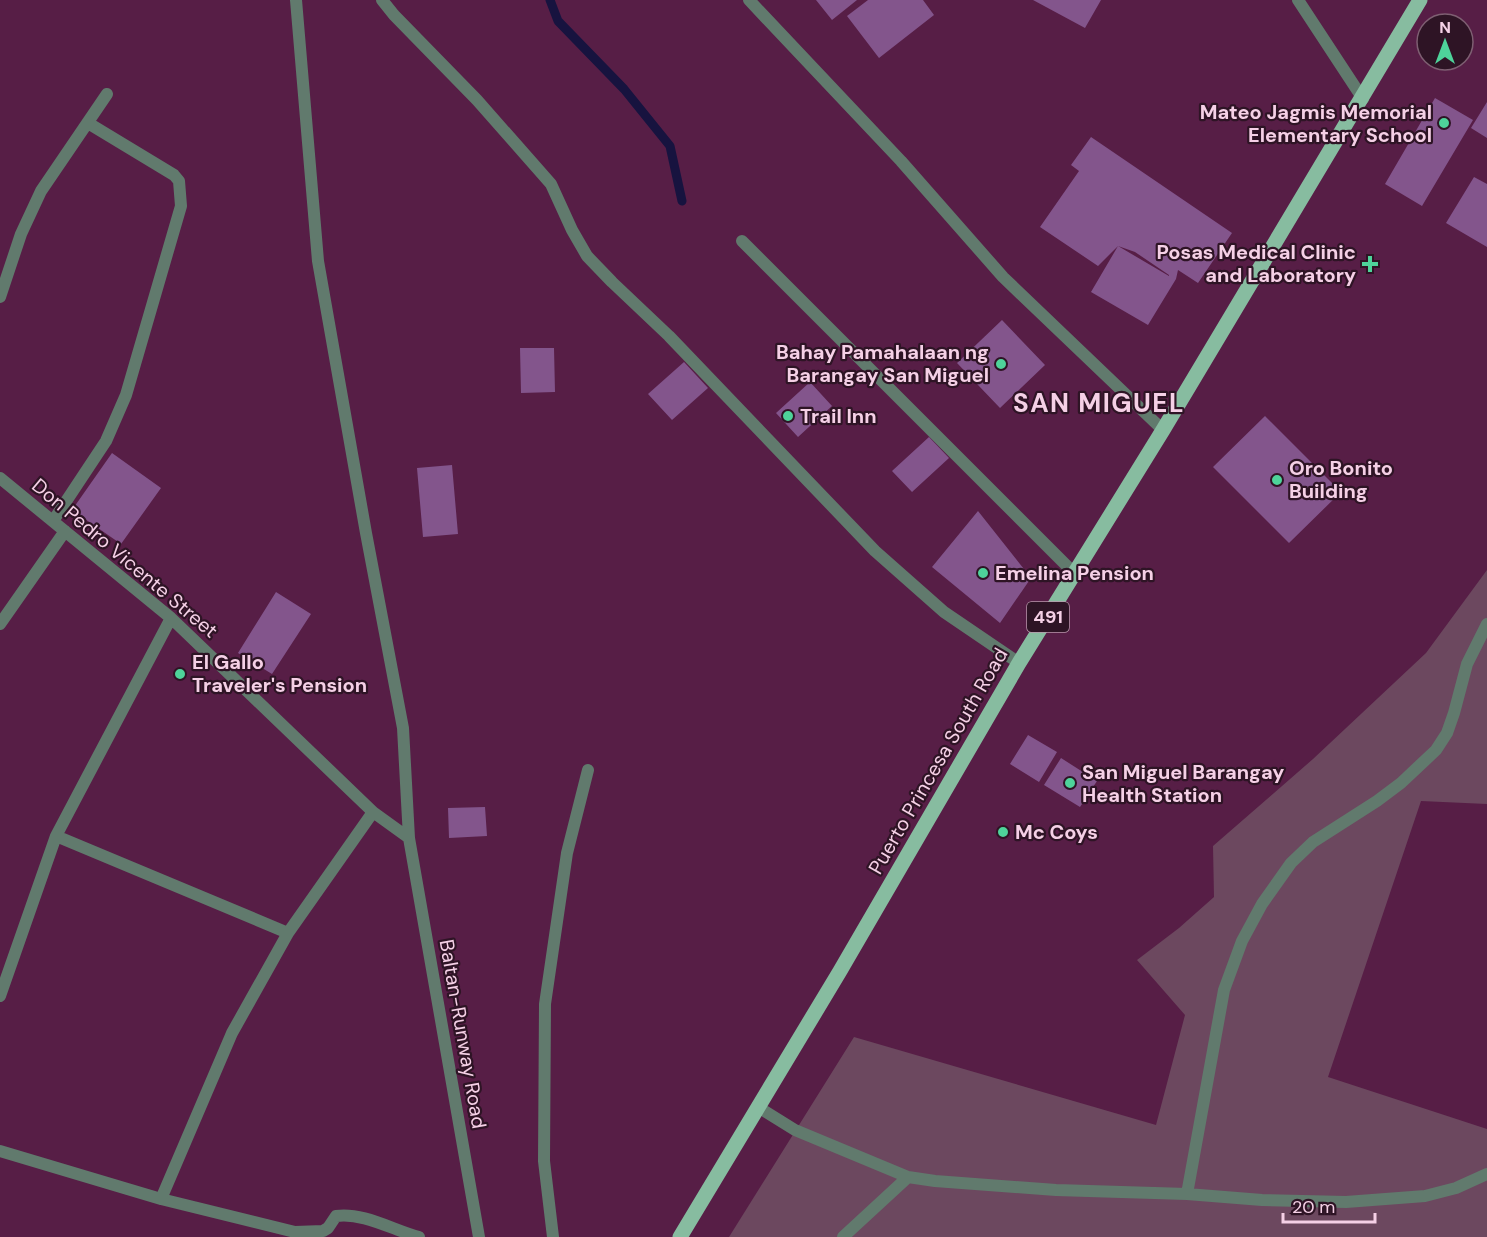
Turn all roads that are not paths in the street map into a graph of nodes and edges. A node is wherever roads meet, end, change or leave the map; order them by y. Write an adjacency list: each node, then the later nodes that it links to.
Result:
1 (296, 0): 23 (street, Baltan-Runway Road)
2 (382, 0): 19 (street)
3 (748, 0): 11 (street)
4 (1298, 0): 7 (street)
5 (1420, 0): 7 (main road, Puerto Princesa South Road / 491)
6 (107, 94): 8 (street)
7 (1363, 99): 11 (main road, Puerto Princesa South Road / 491)
8 (88, 123): 10 (street); 13 (street)
9 (742, 241): 15 (street)
10 (0, 297)
11 (1163, 430): 15 (main road, Puerto Princesa South Road / 491)
12 (0, 478): 13 (street, Don Pedro Vicente Street)
13 (53, 521): 14 (street, Don Pedro Vicente Street)
14 (65, 531): 16 (street, Don Pedro Vicente Street); 17 (street)
15 (1075, 574): 19 (main road, Puerto Princesa South Road / 491)
16 (171, 618): 21 (street, Don Pedro Vicente Street); 22 (street)
17 (0, 624)
18 (1487, 624): 30 (street)
19 (1019, 663): 26 (main road, Puerto Princesa South Road / 491)
20 (588, 770): 34 (street)
21 (373, 812): 23 (street, Don Pedro Vicente Street); 24 (street)
22 (56, 836): 24 (street); 25 (street)
23 (409, 838): 33 (street, Baltan-Runway Road)
24 (288, 933): 31 (street)
25 (0, 996)
26 (758, 1107): 29 (street); 35 (main road, Puerto Princesa South Road / 491)
27 (0, 1151): 31 (street)
28 (1487, 1174): 30 (street)
29 (908, 1177): 30 (street); 36 (street)
30 (1187, 1194)
31 (161, 1199): 32 (street)
32 (419, 1237)
33 (479, 1237)
34 (553, 1237)
35 (680, 1237)
36 (843, 1237)

